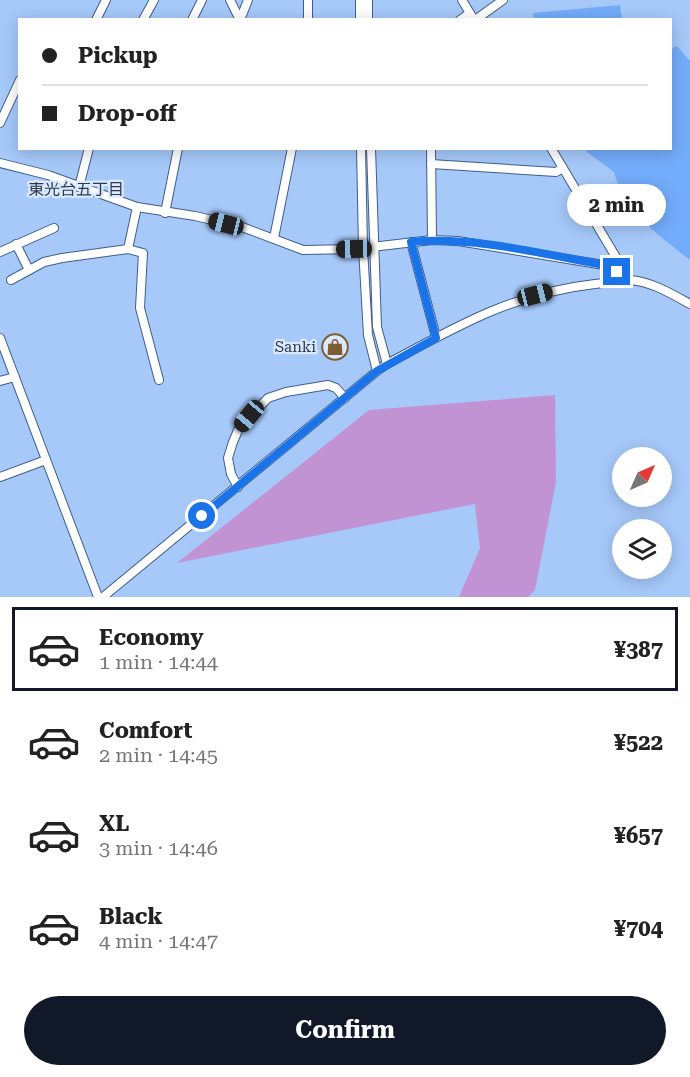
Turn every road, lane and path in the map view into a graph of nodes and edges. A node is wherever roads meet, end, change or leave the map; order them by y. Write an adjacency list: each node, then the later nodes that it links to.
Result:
1 (106, 0): 12 (street)
2 (154, 0): 13 (street)
3 (202, 0): 14 (street)
4 (230, 0): 15 (street)
5 (248, 0): 16 (street)
6 (308, 0): 17 (street)
7 (360, 0): 18 (street)
8 (368, 0): 19 (street)
9 (462, 0): 11 (street)
10 (502, 0): 11 (street)
11 (473, 17)
12 (97, 18)
13 (144, 18)
14 (193, 18)
15 (239, 18)
16 (241, 18)
17 (308, 18)
18 (360, 18)
19 (368, 18)
20 (18, 84): 21 (street)
21 (0, 123)
22 (88, 150): 32 (street)
23 (178, 150): 34 (street)
24 (292, 150): 36 (street)
25 (361, 150): 41 (street)
26 (371, 150): 40 (street)
27 (431, 150): 30 (street)
28 (552, 150): 31 (street)
29 (0, 163): 32 (street)
30 (431, 164): 31 (street); 37 (street)
31 (563, 168): 46 (street)
32 (79, 187): 33 (street)
33 (137, 207): 34 (street); 42 (street)
34 (165, 213): 36 (street)
35 (54, 228): 39 (street)
36 (274, 238): 41 (street)
37 (432, 240): 38 (street); 46 (street)
38 (411, 242): 40 (street); 49 (street)
39 (16, 244): 43 (street); 44 (street)
40 (373, 247): 41 (street); 50 (street)
41 (363, 248): 51 (street)
42 (128, 249): 44 (street); 53 (street)
43 (0, 252)
44 (29, 270): 45 (street)
45 (11, 280)
46 (629, 280): 47 (street); 49 (street)
47 (690, 304)
48 (0, 338): 52 (street)
49 (436, 338): 50 (street)
50 (387, 364): 51 (street)
51 (377, 371): 55 (street)
52 (15, 377): 54 (street); 56 (street)
53 (159, 380)
54 (0, 381)
55 (345, 398): 58 (street); 58 (street)
56 (46, 460): 57 (street); 59 (street)
57 (0, 477)
58 (238, 487): 60 (street)
59 (98, 597)
60 (103, 597)

